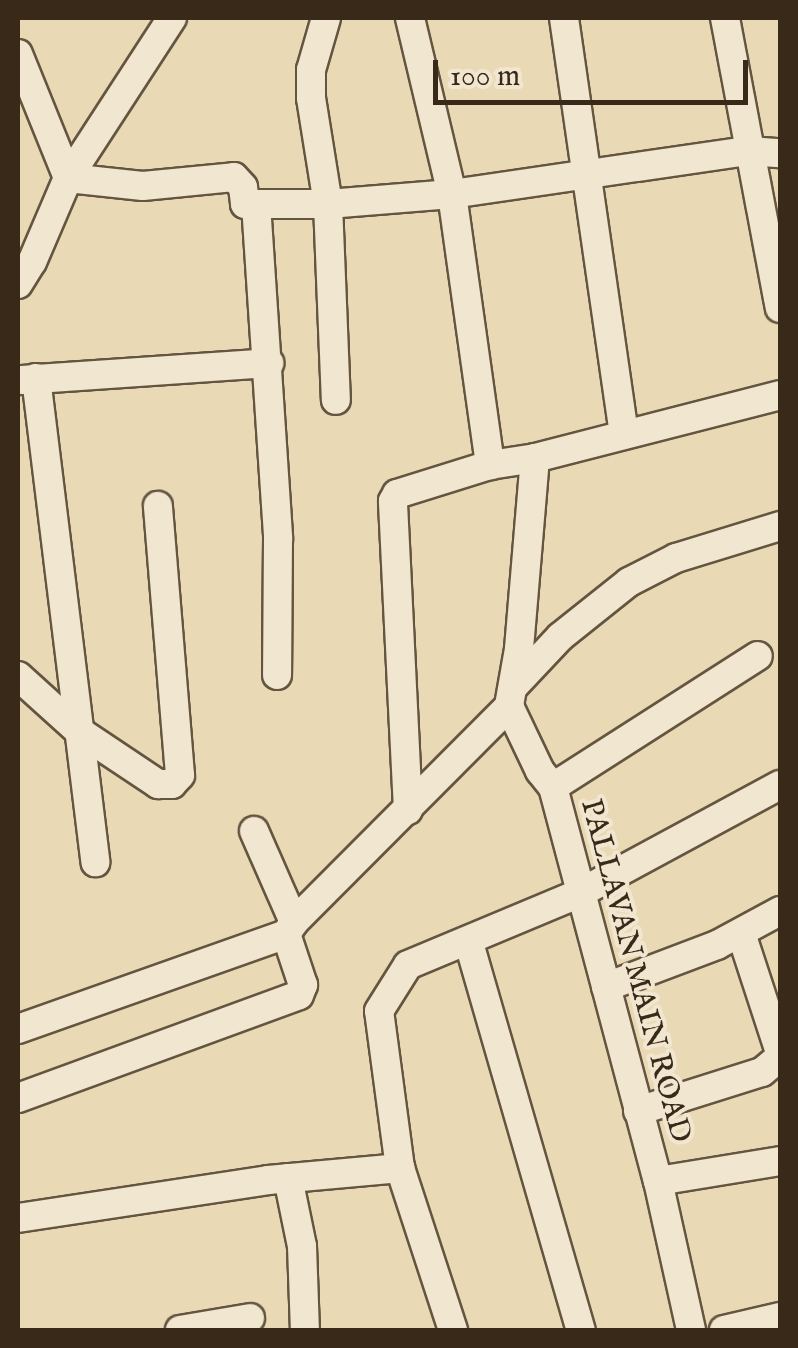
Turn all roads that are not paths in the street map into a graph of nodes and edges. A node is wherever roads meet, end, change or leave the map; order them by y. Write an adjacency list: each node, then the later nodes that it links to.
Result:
1 (326, 18): 13 (street)
2 (410, 18): 11 (street)
3 (564, 18): 9 (street)
4 (725, 18): 7 (street)
5 (159, 25): 10 (street)
6 (18, 54): 10 (street)
7 (748, 151): 8 (street); 9 (street); 15 (street)
8 (780, 153)
9 (587, 177): 11 (street); 20 (street)
10 (68, 178): 12 (street); 14 (street)
11 (452, 194): 13 (street); 22 (street)
12 (256, 204): 13 (street); 16 (street)
13 (328, 204): 19 (street)
14 (18, 284)
15 (779, 293)
16 (270, 363): 17 (street); 27 (street)
17 (27, 379): 29 (street)
18 (780, 395): 20 (street)
19 (336, 400)
20 (624, 433): 21 (street)
21 (535, 458): 22 (street); 28 (street)
22 (490, 464): 32 (street)
23 (158, 506): 29 (street)
24 (780, 526): 28 (street)
25 (758, 656): 31 (street)
26 (18, 676): 29 (street)
27 (277, 676)
28 (512, 696): 31 (street, PALLAVAN MAIN ROAD); 32 (street)
29 (80, 732): 34 (street)
30 (780, 785): 35 (street)
31 (553, 787): 35 (street, PALLAVAN MAIN ROAD)
32 (408, 810): 37 (street)
33 (254, 831): 37 (street)
34 (94, 862)
35 (580, 893): 39 (street); 40 (street, PALLAVAN MAIN ROAD)
36 (780, 912): 38 (street)
37 (290, 928): 41 (street); 43 (street)
38 (741, 933): 40 (street); 42 (street)
39 (469, 943): 46 (street); 55 (street)
40 (606, 987): 44 (street, PALLAVAN MAIN ROAD)
41 (18, 1030)
42 (780, 1054): 44 (street)
43 (18, 1098)
44 (638, 1112): 48 (street, PALLAVAN MAIN ROAD)
45 (780, 1160): 48 (street)
46 (400, 1168): 47 (street); 54 (street)
47 (288, 1178): 49 (street); 53 (street)
48 (658, 1181): 56 (street, PALLAVAN MAIN ROAD)
49 (18, 1218)
50 (780, 1317): 57 (street)
51 (250, 1318): 52 (street)
52 (180, 1330)
53 (304, 1330)
54 (453, 1330)
55 (582, 1330)
56 (691, 1330)
57 (724, 1330)

